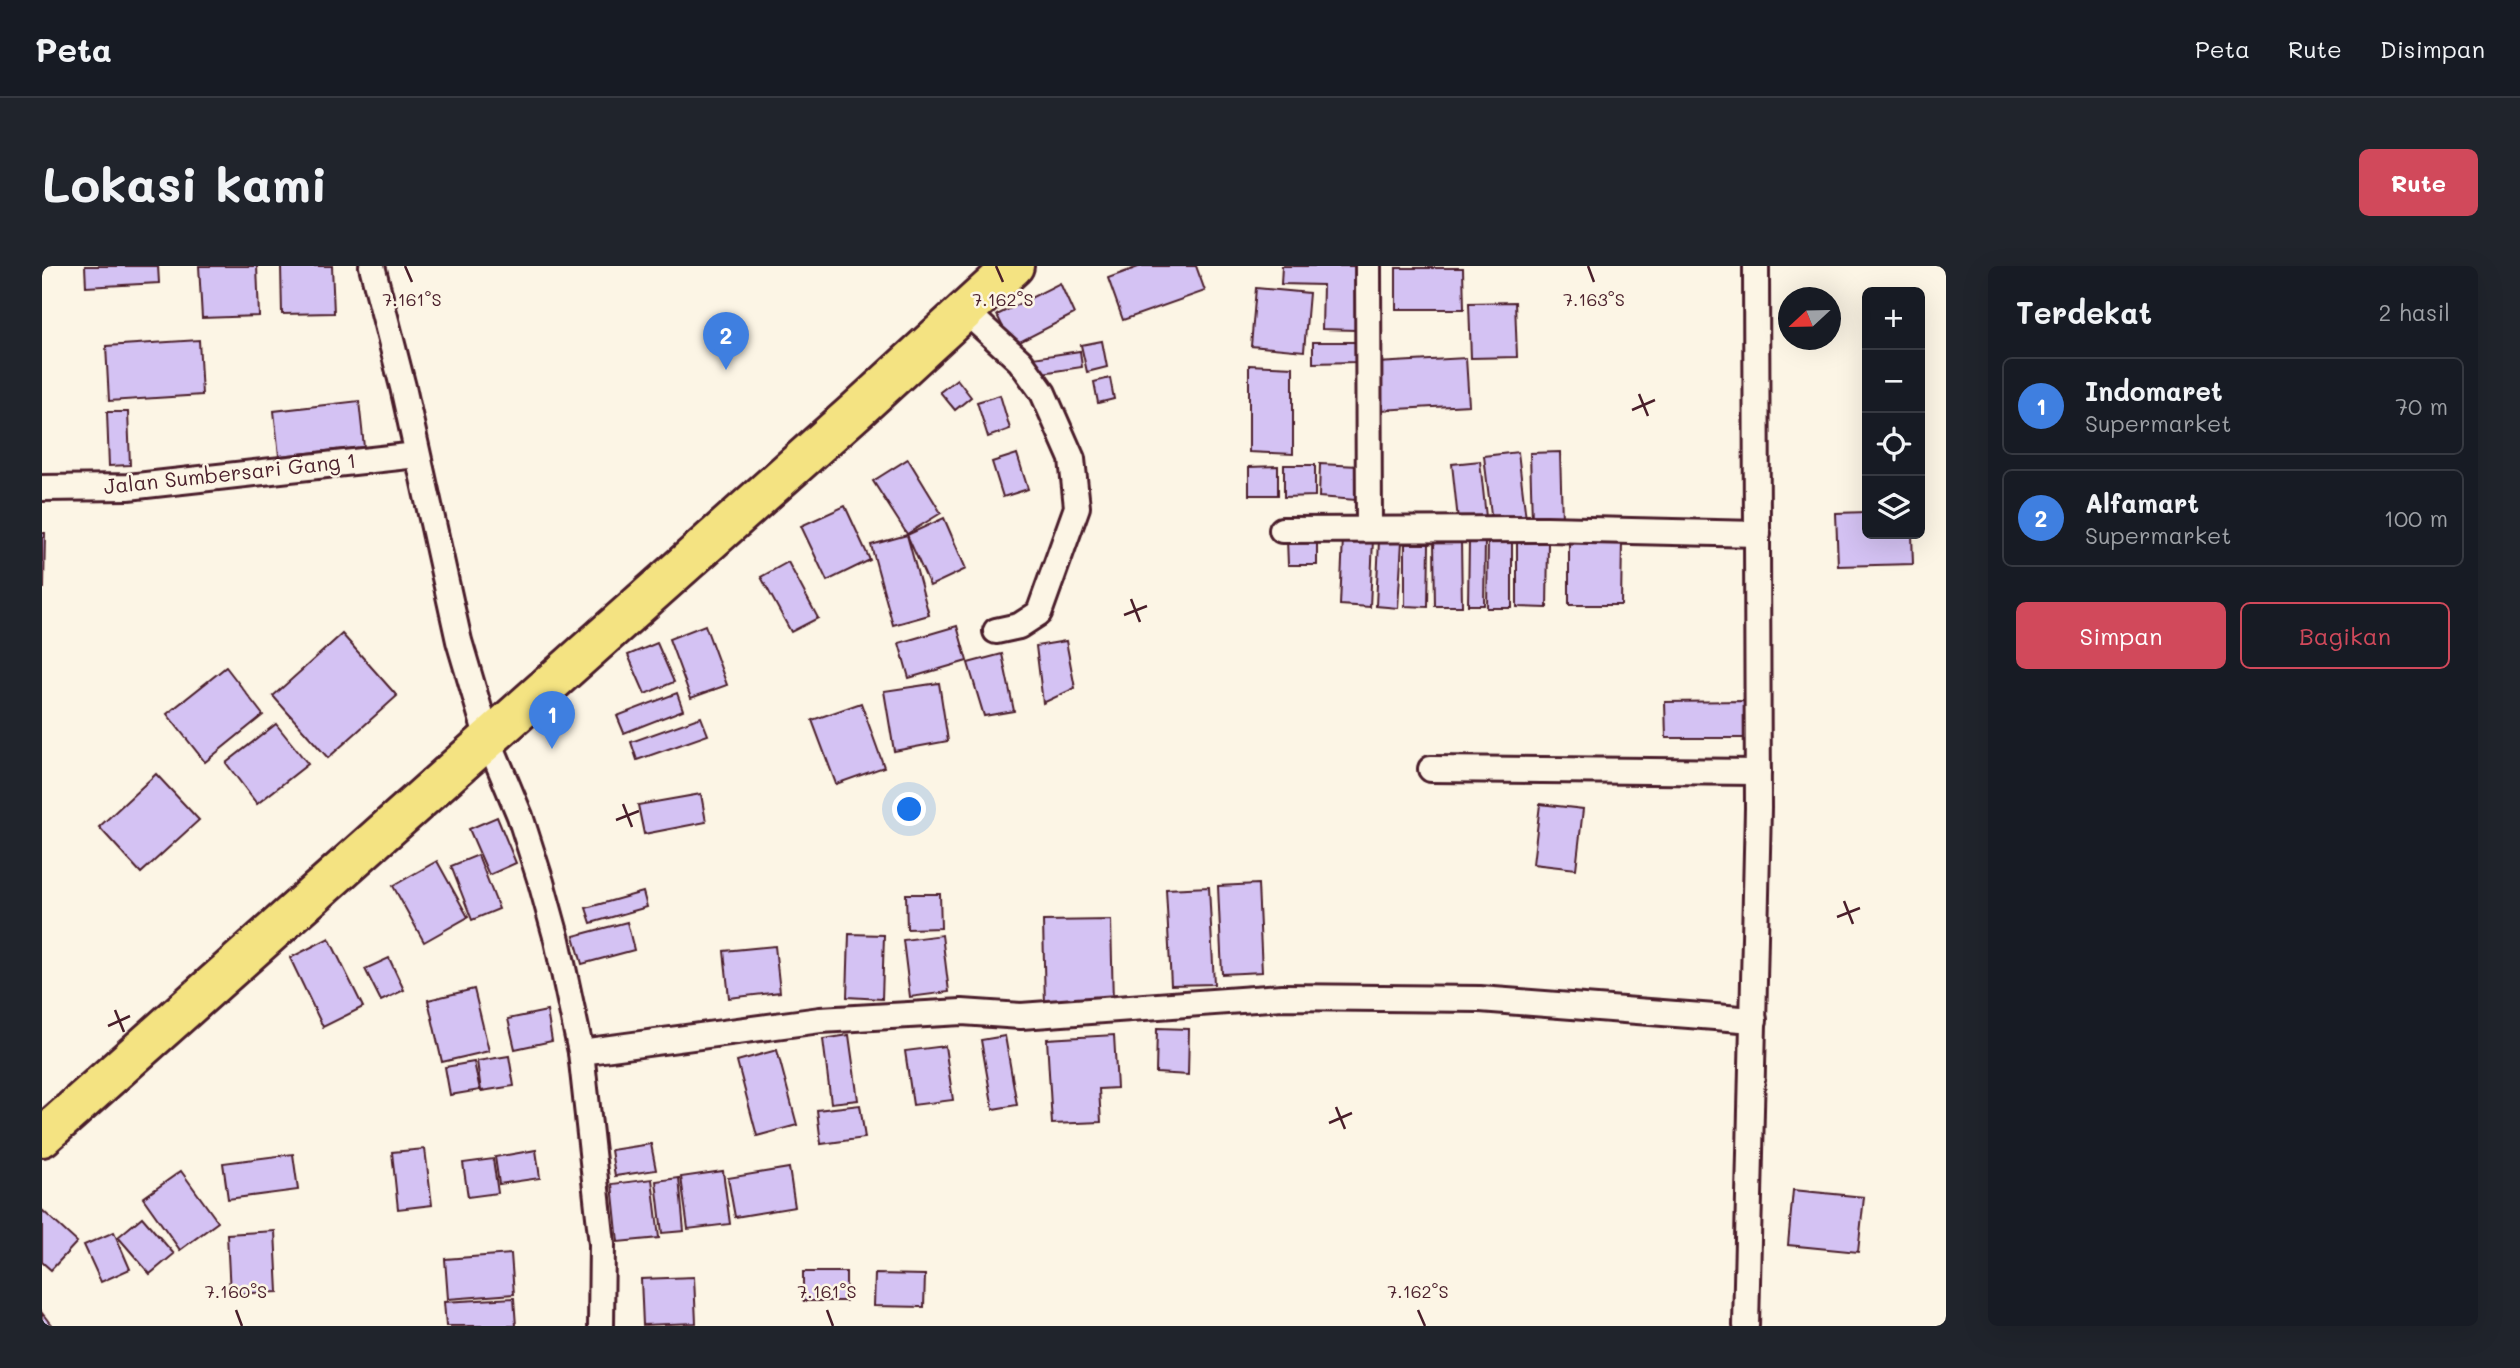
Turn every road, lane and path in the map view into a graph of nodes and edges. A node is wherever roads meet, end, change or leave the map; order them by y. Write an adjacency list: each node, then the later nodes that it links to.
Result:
1 (372, 266): 6 (street)
2 (1014, 266): 5 (highway)
3 (1368, 266): 8 (street)
4 (1756, 266): 10 (street)
5 (964, 310): 11 (street); 12 (highway)
6 (417, 455): 7 (street, Jalan Sumbersari Gang 1); 12 (street)
7 (42, 488)
8 (1369, 529): 9 (street); 10 (street)
9 (1282, 530)
10 (1759, 534): 14 (street)
11 (996, 631)
12 (488, 739): 16 (street); 17 (highway)
13 (1431, 769): 14 (street)
14 (1758, 772): 15 (street)
15 (1754, 1020): 16 (street); 19 (street)
16 (581, 1052): 18 (street)
17 (42, 1137)
18 (601, 1326)
19 (1746, 1326)

